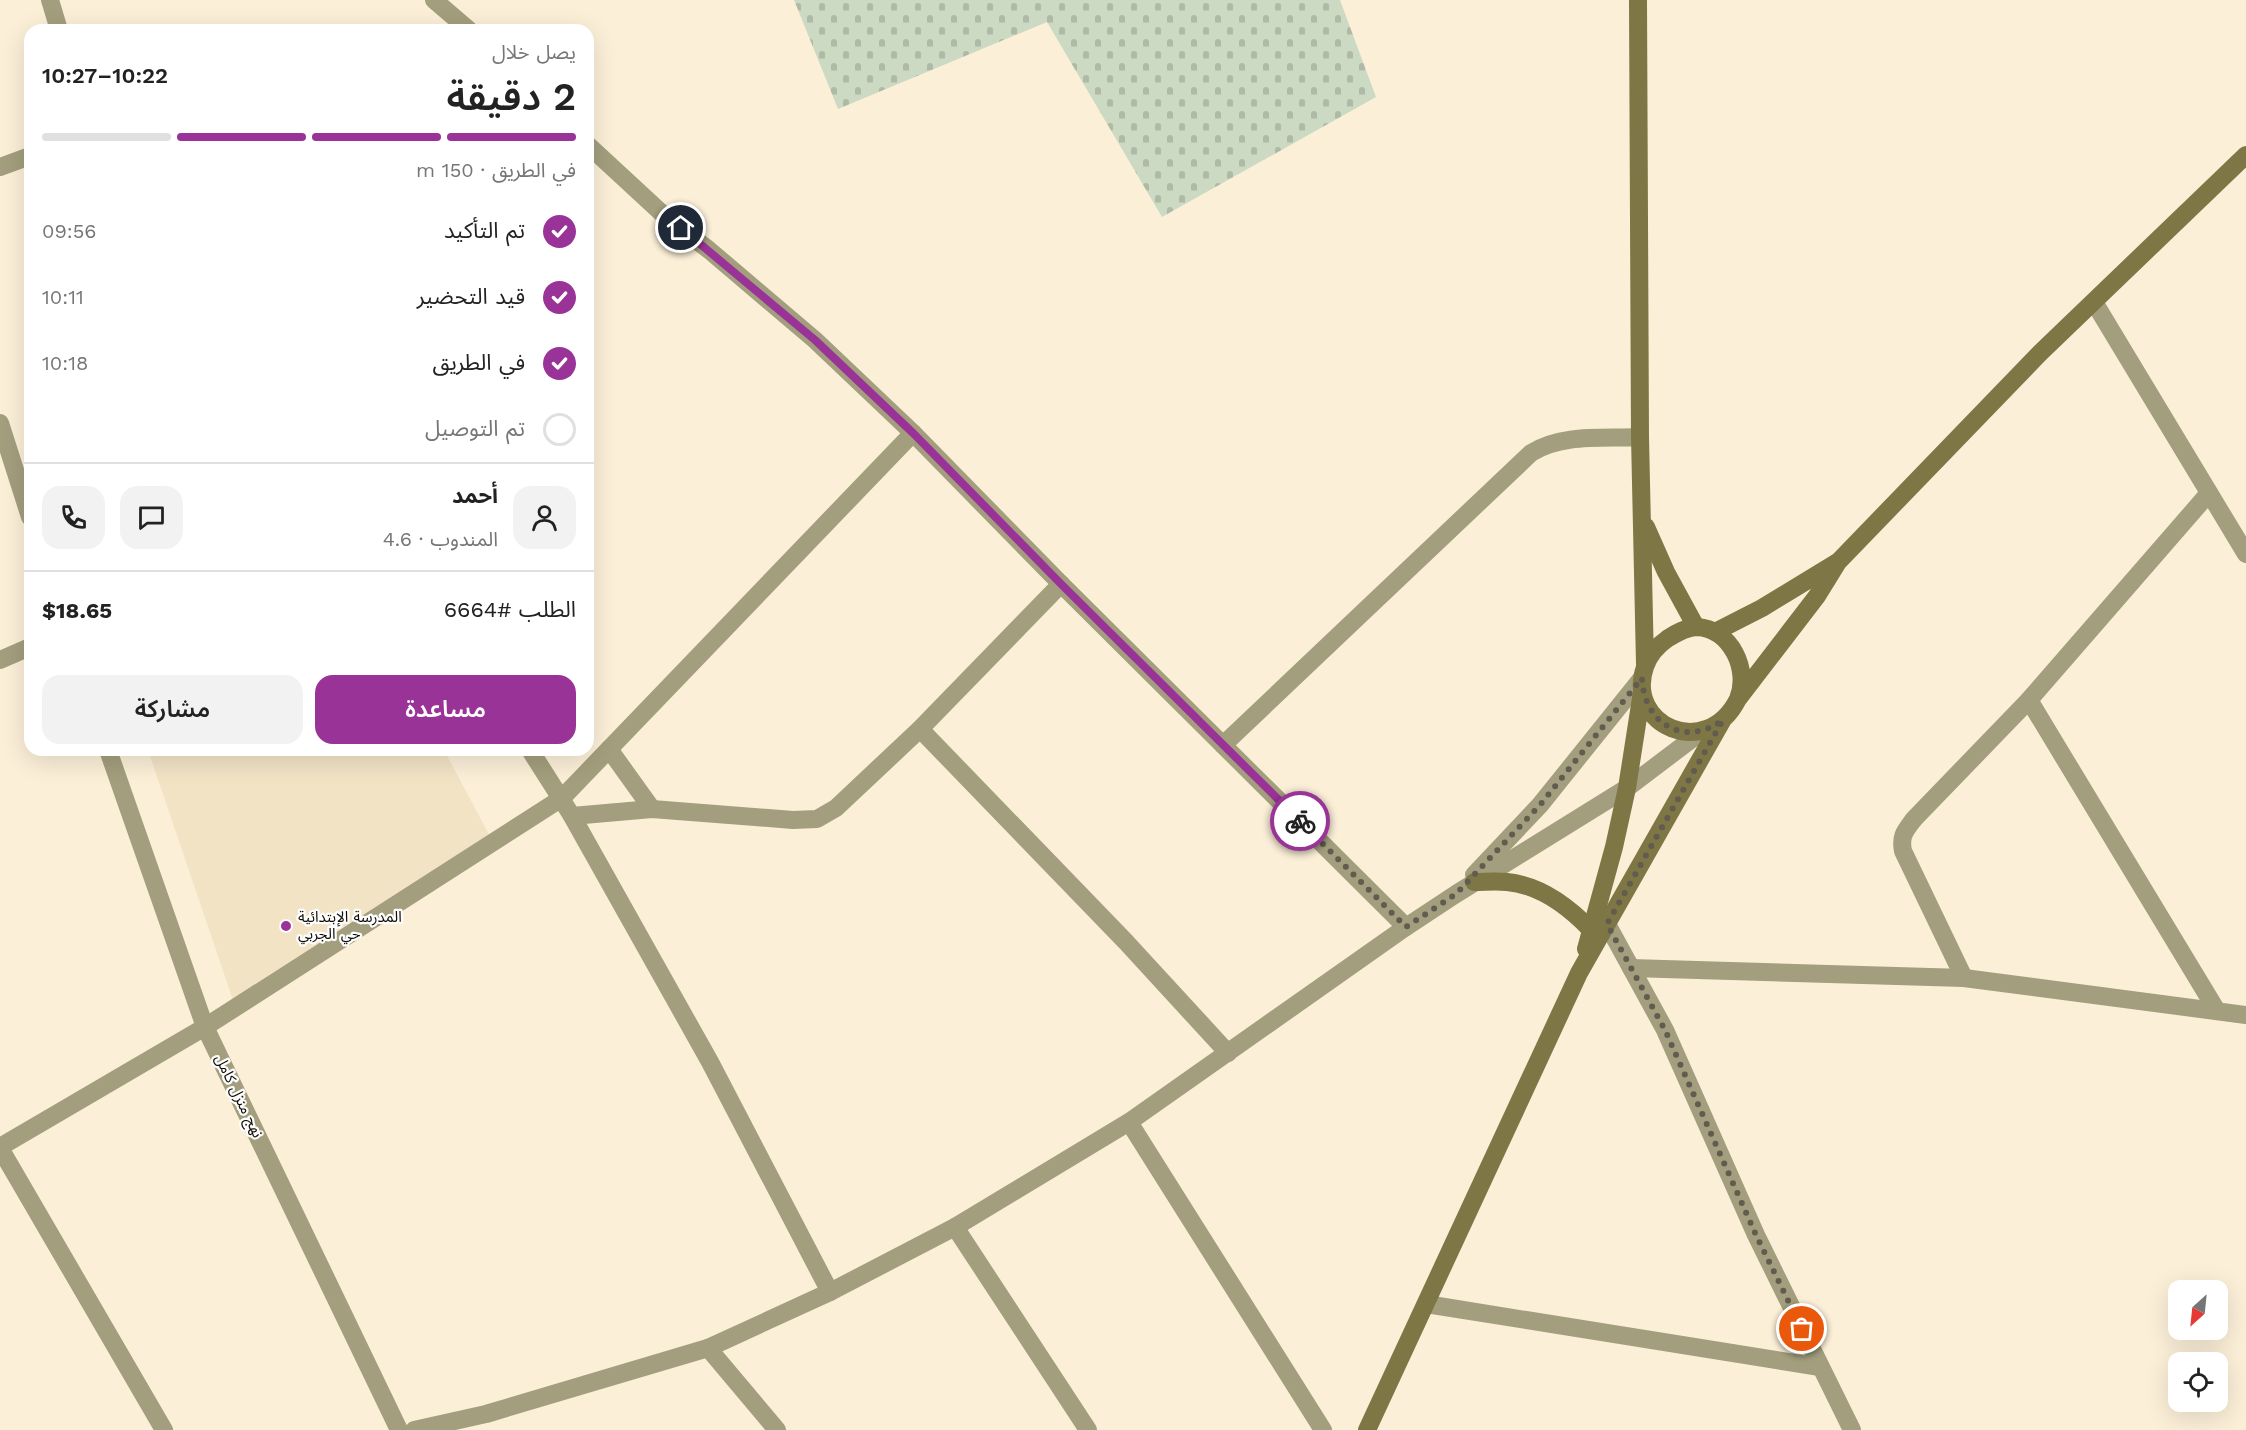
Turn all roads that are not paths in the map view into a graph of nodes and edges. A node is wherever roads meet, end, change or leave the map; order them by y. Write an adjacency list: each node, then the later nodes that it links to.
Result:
1 (50, 0): 4 (street)
2 (434, 0): 5 (street)
3 (1638, 0): 13 (street)
4 (57, 24)
5 (462, 24)
6 (594, 152): 12 (street)
7 (2246, 155): 10 (street)
8 (24, 158): 9 (street)
9 (0, 167)
10 (2094, 302): 14 (street); 18 (street)
11 (0, 423): 15 (street)
12 (913, 433): 19 (street); 31 (street)
13 (1640, 438): 16 (street); 30 (street)
14 (2209, 493): 17 (street); 26 (street)
15 (24, 498)
16 (1641, 517): 20 (street); 24 (street)
17 (2246, 554)
18 (1838, 562): 21 (street); 25 (street)
19 (1061, 584): 28 (street); 30 (street)
20 (1696, 627): 21 (street); 24 (street)
21 (1715, 632): 25 (street)
22 (24, 650): 23 (street)
23 (0, 660)
24 (1643, 678): 29 (street); 34 (street); 39 (street)
25 (1738, 699): 27 (street)
26 (2029, 700): 43 (street); 44 (street)
27 (1723, 720): 29 (street); 40 (street)
28 (920, 729): 36 (street); 47 (street)
29 (1701, 732): 34 (street)
30 (1223, 745): 41 (street)
31 (609, 749): 35 (street); 36 (street)
32 (110, 756): 46 (street, نهج منزل كامل)
33 (534, 756): 35 (street)
34 (1627, 788): 38 (street); 40 (street)
35 (562, 798): 37 (street); 46 (street)
36 (652, 809): 37 (street)
37 (572, 816): 51 (street)
38 (1474, 882): 39 (street); 40 (street)
39 (1456, 894): 41 (street)
40 (1598, 922): 42 (street); 52 (street)
41 (1406, 927): 47 (street)
42 (1631, 968): 43 (street); 54 (street)
43 (1964, 978): 44 (street)
44 (2217, 1011): 45 (street)
45 (2246, 1015)
46 (206, 1027): 49 (street); 57 (street, نهج منزل كامل)
47 (1228, 1053): 48 (street)
48 (1129, 1122): 50 (street); 61 (street)
49 (0, 1148): 56 (street)
50 (955, 1227): 51 (street); 60 (street)
51 (830, 1292): 53 (street)
52 (1425, 1304): 54 (street); 62 (street)
53 (708, 1348): 55 (street); 59 (street)
54 (1820, 1367): 63 (street)
55 (490, 1422): 58 (street)
56 (164, 1430)
57 (399, 1430)
58 (414, 1430)
59 (777, 1430)
60 (1088, 1430)
61 (1323, 1430)
62 (1367, 1430)
63 (1852, 1430)

